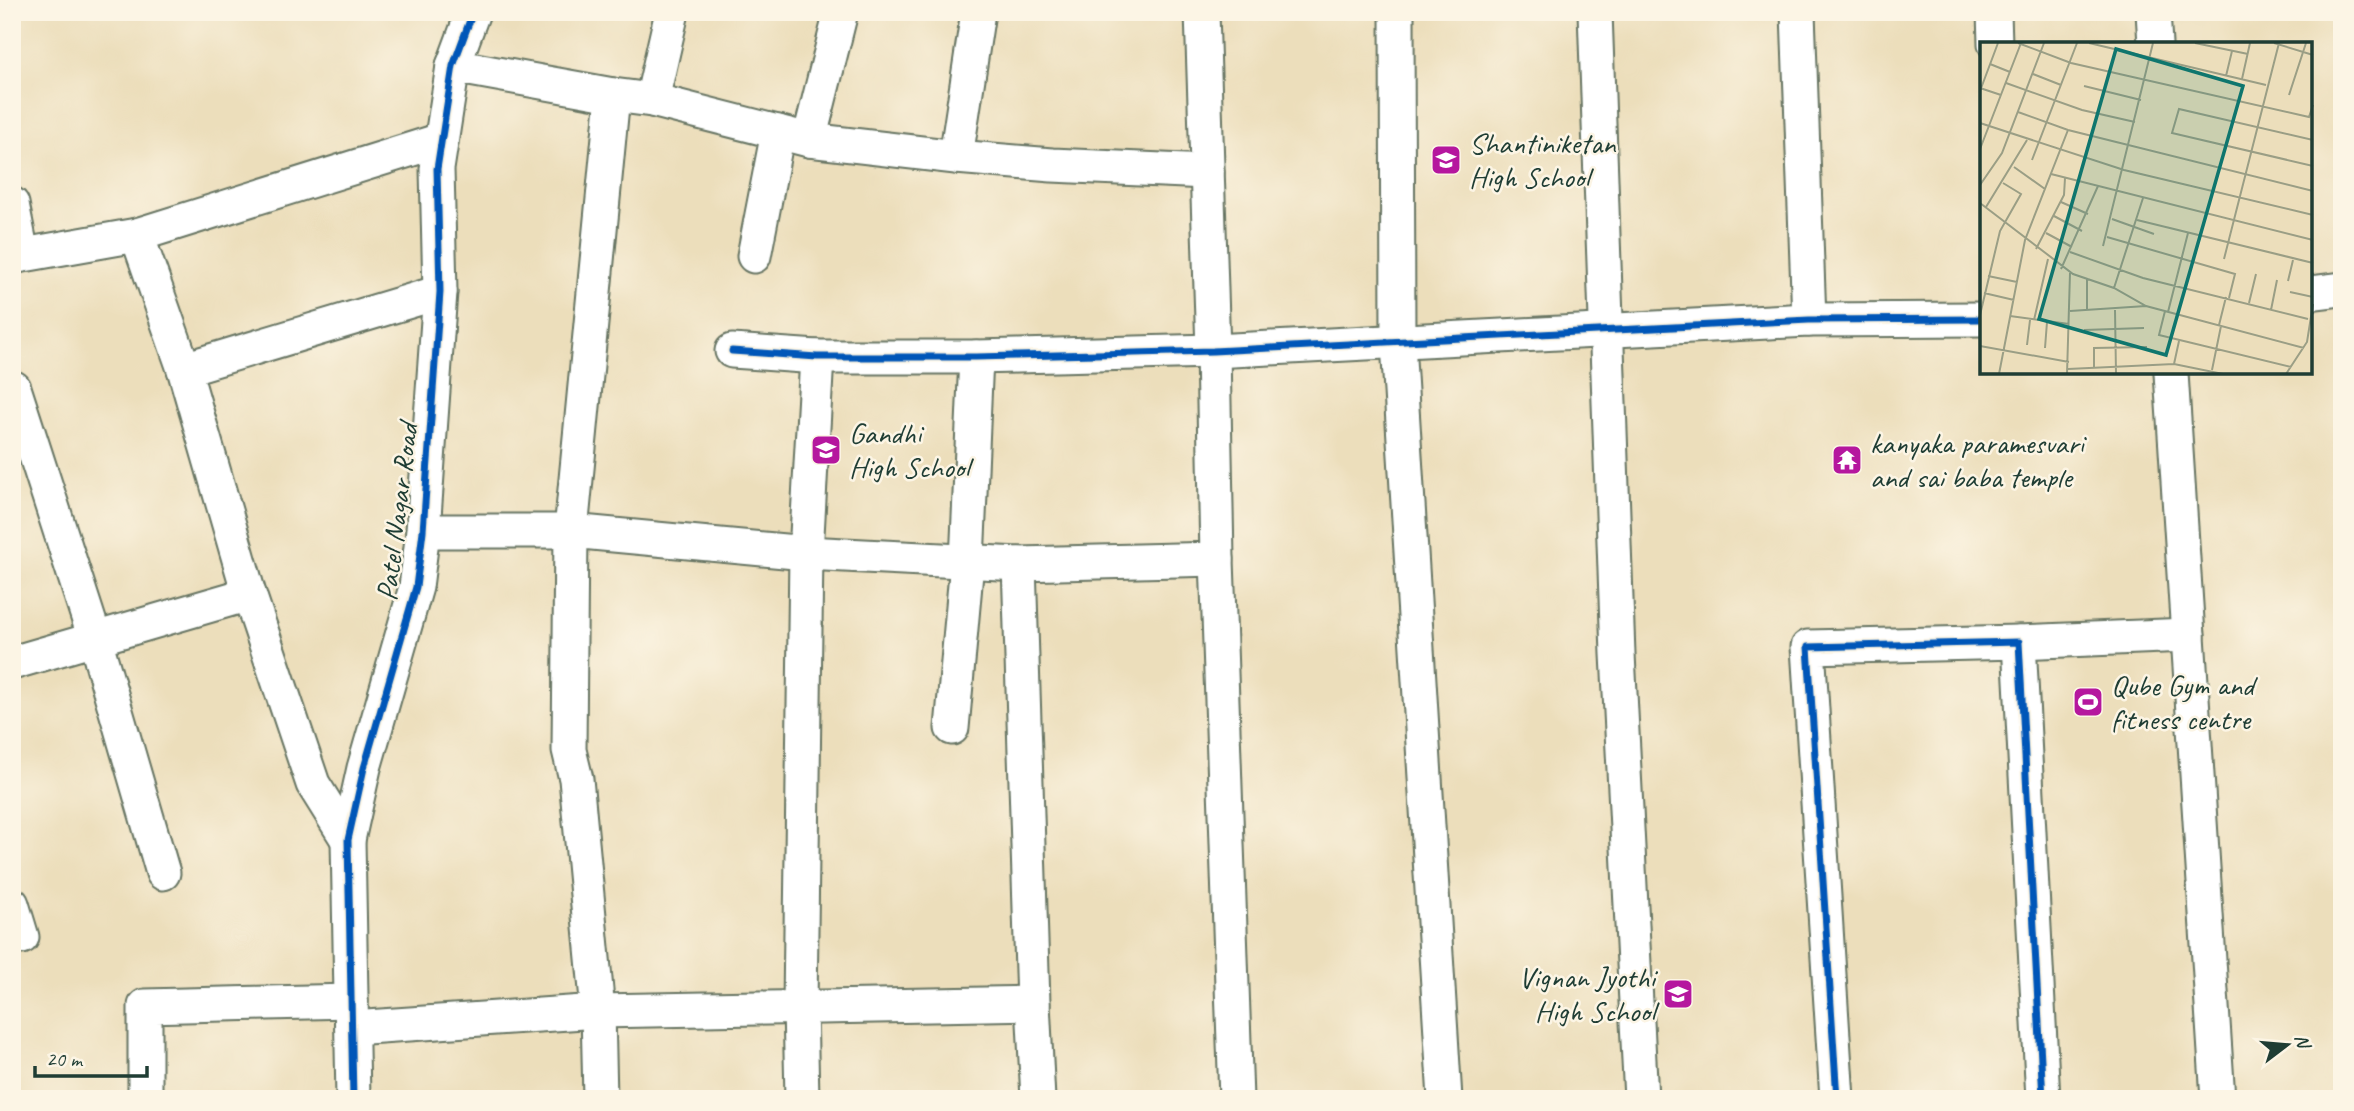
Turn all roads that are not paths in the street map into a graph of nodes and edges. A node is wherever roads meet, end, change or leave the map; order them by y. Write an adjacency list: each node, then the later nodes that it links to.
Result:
1 (473, 12): 13 (street, Patel Nagar Road)
2 (673, 12): 15 (street)
3 (841, 12): 18 (street)
4 (978, 12): 19 (street)
5 (1202, 12): 20 (street)
6 (1397, 12): 31 (street)
7 (1595, 12): 30 (street)
8 (1798, 12): 29 (street)
9 (1994, 12): 11 (street)
10 (2153, 12): 12 (street)
11 (1995, 42)
12 (2155, 42)
13 (453, 66): 14 (street); 17 (street, Patel Nagar Road)
14 (612, 95): 15 (street); 40 (street)
15 (653, 100): 16 (street)
16 (778, 132): 18 (street); 24 (street)
17 (441, 140): 22 (street); 26 (street, Patel Nagar Road)
18 (809, 140): 19 (street)
19 (956, 157): 20 (street)
20 (1207, 172): 33 (street)
21 (12, 204): 23 (street)
22 (137, 234): 23 (street); 36 (street)
23 (17, 255)
24 (754, 256)
25 (2342, 289): 27 (street)
26 (440, 292): 36 (street); 39 (street, Patel Nagar Road)
27 (2312, 293)
28 (1980, 318): 29 (street)
29 (1810, 320): 30 (street)
30 (1605, 330): 31 (street); 66 (street)
31 (1398, 343): 33 (street); 65 (street)
32 (732, 351): 34 (street)
33 (1213, 351): 35 (street); 42 (street)
34 (817, 357): 35 (street); 41 (street)
35 (976, 357): 43 (street)
36 (184, 369): 45 (street)
37 (2171, 374): 46 (street)
38 (14, 388): 47 (street)
39 (424, 531): 40 (street); 51 (street, Patel Nagar Road)
40 (571, 531): 41 (street); 57 (street)
41 (806, 553): 43 (street); 56 (street)
42 (1217, 559): 44 (street); 64 (street)
43 (967, 562): 44 (street); 50 (street)
44 (1019, 564): 55 (street)
45 (249, 594): 47 (street); 51 (street)
46 (2188, 635): 48 (street); 69 (street)
47 (94, 639): 49 (street); 52 (street)
48 (2019, 642): 67 (street); 68 (street)
49 (12, 663)
50 (952, 728)
51 (348, 840): 58 (street, Patel Nagar Road)
52 (163, 873)
53 (12, 904): 54 (street)
54 (22, 937)
55 (1033, 1003): 56 (street); 63 (street)
56 (800, 1006): 57 (street); 62 (street)
57 (598, 1011): 58 (street); 61 (street)
58 (351, 1014): 59 (street); 60 (street, Patel Nagar Road)
59 (145, 1099)
60 (352, 1099)
61 (600, 1099)
62 (802, 1099)
63 (1038, 1099)
64 (1237, 1099)
65 (1445, 1099)
66 (1641, 1099)
67 (1837, 1099)
68 (2043, 1099)
69 (2218, 1099)

